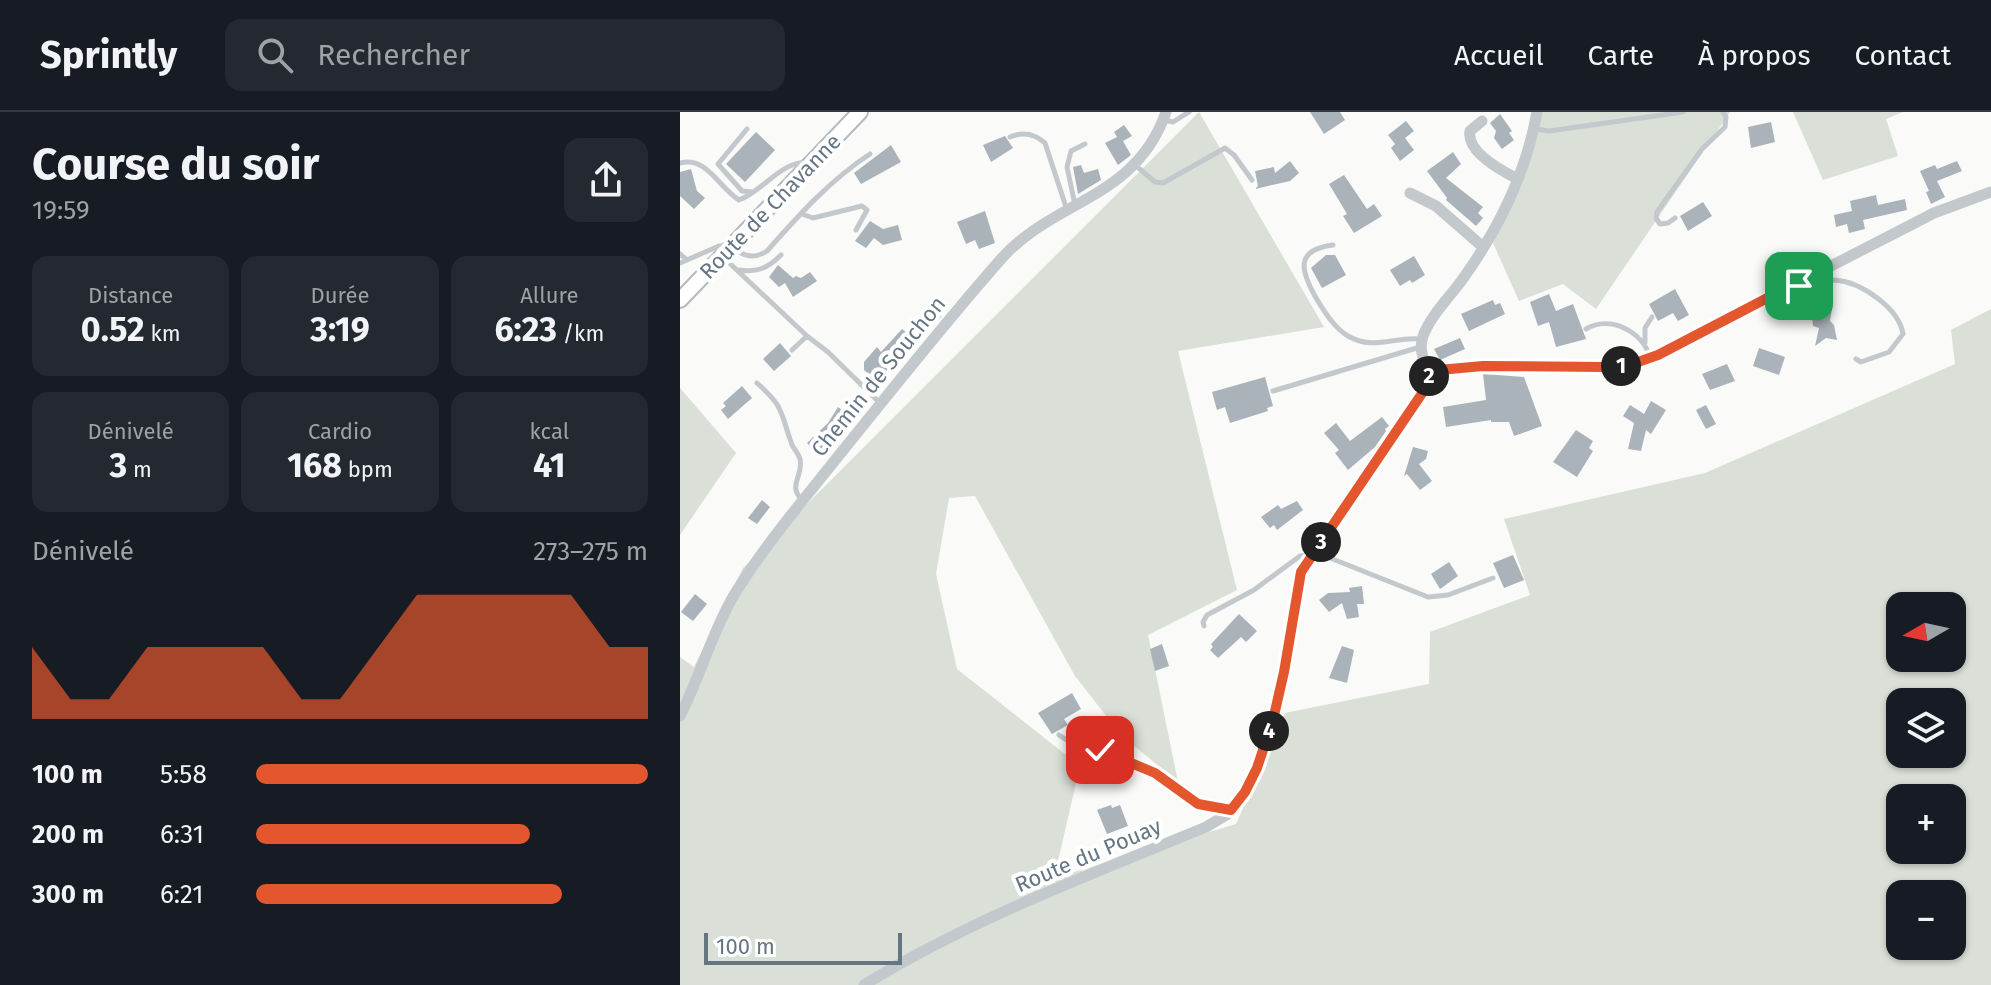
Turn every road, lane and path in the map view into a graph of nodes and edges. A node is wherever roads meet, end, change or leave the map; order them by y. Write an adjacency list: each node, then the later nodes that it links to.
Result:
1 (860, 112): 15 (main road, Route de Chavanne)
2 (1189, 112): 6 (lane)
3 (1537, 112): 9 (street)
4 (1683, 112): 9 (lane)
5 (1723, 112): 23 (lane)
6 (1165, 116): 14 (street, Chemin de Souchon)
7 (1482, 121): 16 (street)
8 (747, 129): 18 (lane)
9 (1534, 129): 16 (street)
10 (1010, 137): 21 (lane)
11 (1085, 144): 21 (lane)
12 (870, 154): 22 (lane)
13 (680, 163): 18 (lane)
14 (1135, 165): 17 (lane); 21 (street, Chemin de Souchon)
15 (811, 166): 18 (lane); 27 (main road, Route de Chavanne)
16 (1518, 179): 26 (street)
17 (1252, 180)
18 (758, 191)
19 (1991, 192): 32 (street)
20 (1410, 193): 26 (street)
21 (1071, 208): 45 (street, Chemin de Souchon)
22 (802, 214): 24 (lane); 27 (lane)
23 (1675, 218)
24 (856, 230)
25 (1333, 245): 37 (lane)
26 (1483, 247): 37 (street)
27 (728, 251): 30 (lane); 31 (lane); 33 (main road, Route de Chavanne)
28 (680, 254): 30 (lane)
29 (781, 255): 31 (lane)
30 (683, 261)
31 (738, 269): 36 (lane)
32 (1796, 283): 40 (street); 41 (lane)
33 (680, 300)
34 (1652, 317): 38 (lane)
35 (1586, 329): 38 (lane)
36 (807, 336): 39 (lane); 45 (lane)
37 (1421, 342): 42 (street); 44 (lane)
38 (1645, 343): 40 (lane)
39 (792, 350)
40 (1650, 358): 42 (street)
41 (1856, 359)
42 (1428, 371): 47 (street, Route du Pouay)
43 (757, 383): 46 (lane)
44 (1273, 391)
45 (881, 403): 46 (street, Chemin de Souchon)
46 (803, 501): 50 (street, Chemin de Souchon)
47 (1313, 553): 48 (lane); 49 (lane); 52 (street, Route du Pouay)
48 (1493, 578)
49 (1204, 626)
50 (680, 716)
51 (1059, 735): 52 (lane)
52 (1231, 810): 53 (street, Route du Pouay)
53 (864, 985)

